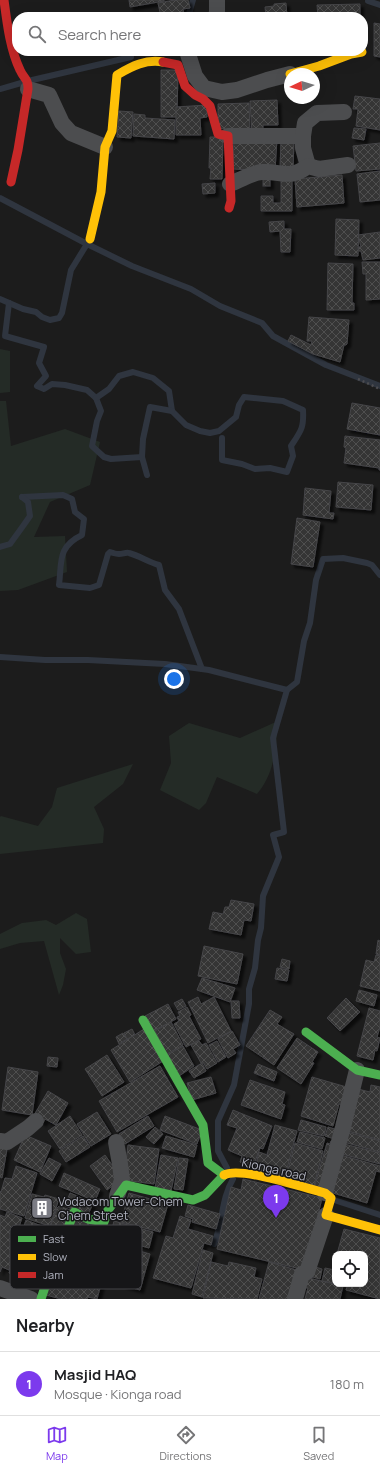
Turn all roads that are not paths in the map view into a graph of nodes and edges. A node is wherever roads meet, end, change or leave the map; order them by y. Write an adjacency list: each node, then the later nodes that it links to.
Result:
1 (4, 0): 4 (street)
2 (217, 0): 3 (street)
3 (217, 12)
4 (12, 43)
5 (16, 56): 10 (street)
6 (189, 56): 9 (street)
7 (346, 56): 8 (street)
8 (312, 68)
9 (284, 76)
10 (28, 89): 14 (street); 17 (street)
11 (344, 112): 13 (street)
12 (228, 136): 13 (street); 14 (street); 18 (street)
13 (303, 136): 16 (street)
14 (105, 147): 20 (street)
15 (348, 165): 16 (street)
16 (308, 166): 18 (street)
17 (11, 182)
18 (230, 184): 19 (street)
19 (229, 208)
20 (90, 239)
21 (143, 1020): 28 (street)
22 (306, 1032): 23 (street)
23 (357, 1070): 24 (street); 29 (street)
24 (380, 1075)
25 (36, 1121): 26 (street)
26 (0, 1142)
27 (116, 1142): 30 (street)
28 (224, 1175): 29 (street, Kionga road); 30 (street)
29 (325, 1192): 31 (street)
30 (116, 1199): 32 (street)
31 (326, 1215): 33 (street); 38 (street)
32 (69, 1225)
33 (380, 1230)
34 (0, 1288): 36 (street)
35 (44, 1289): 37 (street)
36 (31, 1299)
37 (41, 1299)
38 (295, 1299)

